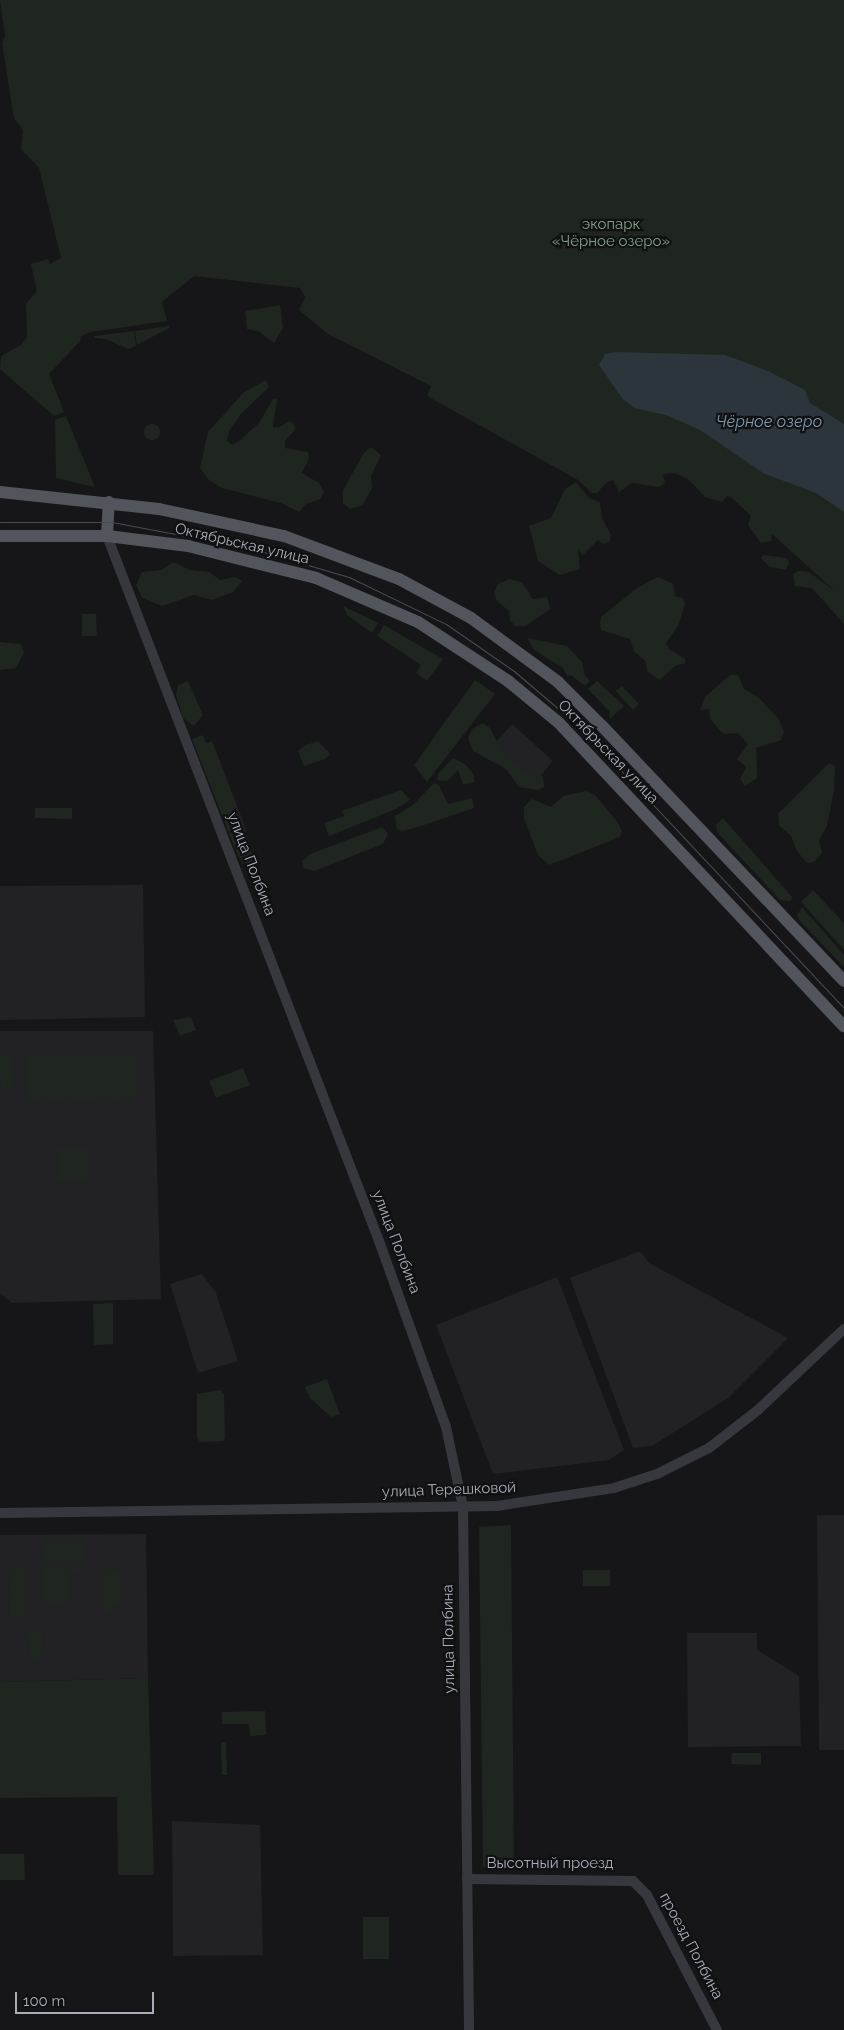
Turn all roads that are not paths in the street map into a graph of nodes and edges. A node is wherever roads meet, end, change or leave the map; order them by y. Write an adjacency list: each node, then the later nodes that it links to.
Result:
1 (0, 492): 2 (main road, Октябрьская улица)
2 (109, 502): 4 (main road, улица Полбина); 5 (main road, Октябрьская улица)
3 (0, 536): 4 (main road, Октябрьская улица)
4 (107, 536): 6 (main road, Октябрьская улица); 8 (street, улица Полбина)
5 (844, 981)
6 (844, 1026)
7 (844, 1329): 8 (street, улица Терешковой)
8 (463, 1507): 9 (street, улица Терешковой); 10 (street, улица Полбина)
9 (0, 1513)
10 (467, 1879): 11 (street, Высотный проезд); 12 (street, улица Полбина)
11 (633, 1881): 13 (street, проезд Полбина)
12 (469, 2030)
13 (717, 2030)

